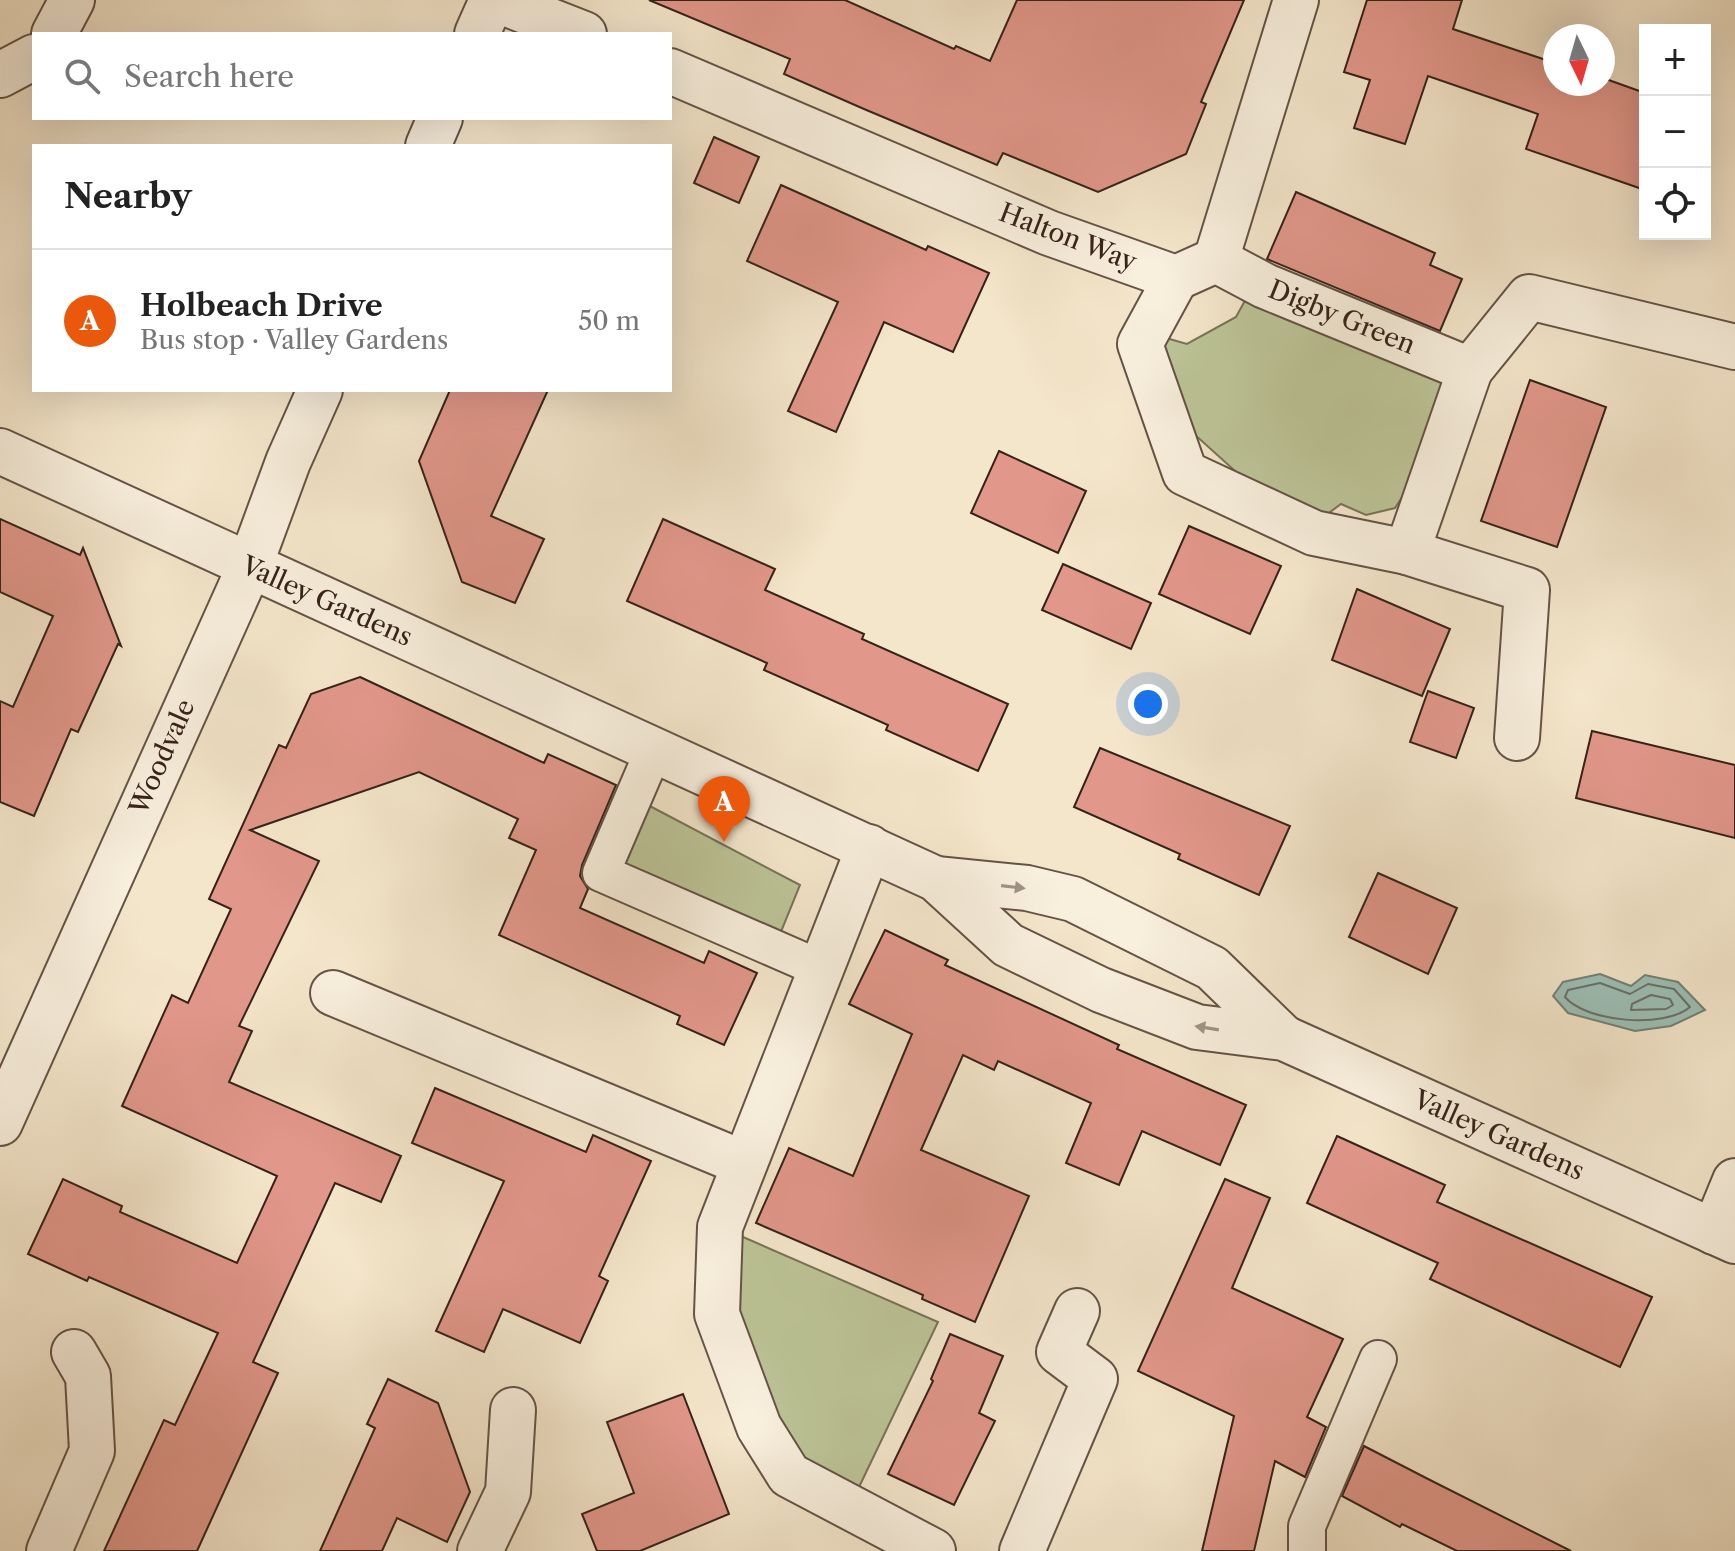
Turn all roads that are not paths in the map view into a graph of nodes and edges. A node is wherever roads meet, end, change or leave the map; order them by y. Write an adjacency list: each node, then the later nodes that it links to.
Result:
1 (72, 0): 4 (street)
2 (495, 0): 5 (street); 6 (street)
3 (1296, 0): 12 (street)
4 (55, 32)
5 (478, 32)
6 (579, 32)
7 (32, 58): 9 (street)
8 (672, 72): 13 (street, Halton Way)
9 (0, 75)
10 (439, 120): 11 (street)
11 (429, 144)
12 (1216, 260): 13 (street); 15 (street, Digby Green)
13 (1176, 278): 18 (street)
14 (1735, 347): 15 (street)
15 (1470, 370): 18 (street)
16 (319, 392): 19 (street, Woodvale)
17 (0, 451): 19 (street, Valley Gardens)
18 (1407, 552): 20 (street)
19 (249, 568): 21 (street, Valley Gardens); 27 (street, Woodvale)
20 (1517, 738)
21 (653, 752): 22 (street, Valley Gardens); 24 (street)
22 (869, 847): 23 (street, Valley Gardens); 24 (street)
23 (936, 879): 26 (street, Valley Gardens, one-way to 23); 26 (street, Valley Gardens, one-way to 26)
24 (819, 968): 28 (street)
25 (333, 993): 28 (street)
26 (1284, 1038): 30 (street, Valley Gardens)
27 (0, 1123)
28 (743, 1163): 37 (street)
29 (1735, 1181): 30 (street, Valley Gardens)
30 (1725, 1236)
31 (1077, 1311): 38 (street)
32 (74, 1352): 35 (street)
33 (1378, 1359): 39 (street)
34 (513, 1410): 36 (street)
35 (49, 1551)
36 (480, 1551)
37 (933, 1551)
38 (1022, 1551)
39 (1307, 1551)

